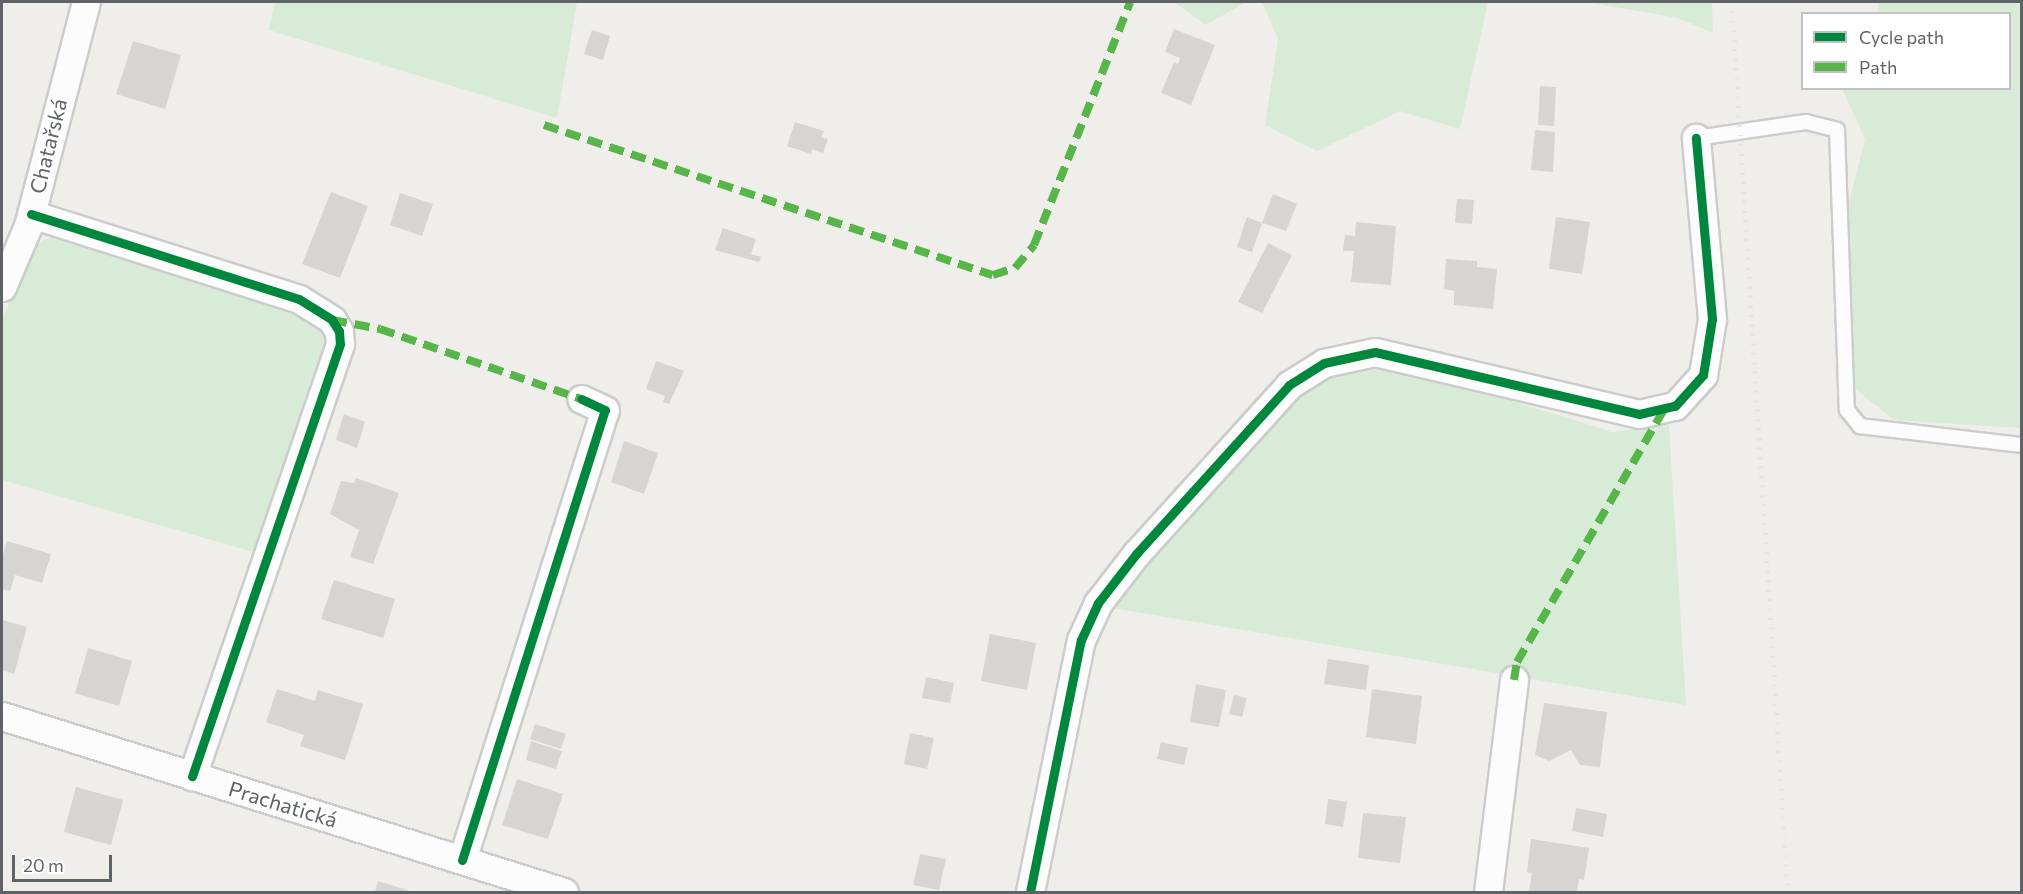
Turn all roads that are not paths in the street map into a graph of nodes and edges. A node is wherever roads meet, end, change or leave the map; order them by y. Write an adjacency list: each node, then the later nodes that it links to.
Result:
1 (86, 2): 3 (street, Chatařská)
2 (1696, 138): 6 (lane); 12 (street)
3 (31, 214): 4 (street, Chatařská); 9 (street)
4 (2, 287)
5 (581, 399): 10 (street)
6 (2022, 445)
7 (1514, 680): 13 (street)
8 (2, 716): 9 (street, Prachatická)
9 (192, 776): 10 (street, Prachatická)
10 (462, 860): 11 (street, Prachatická)
11 (564, 892)
12 (1030, 892)
13 (1488, 892)

